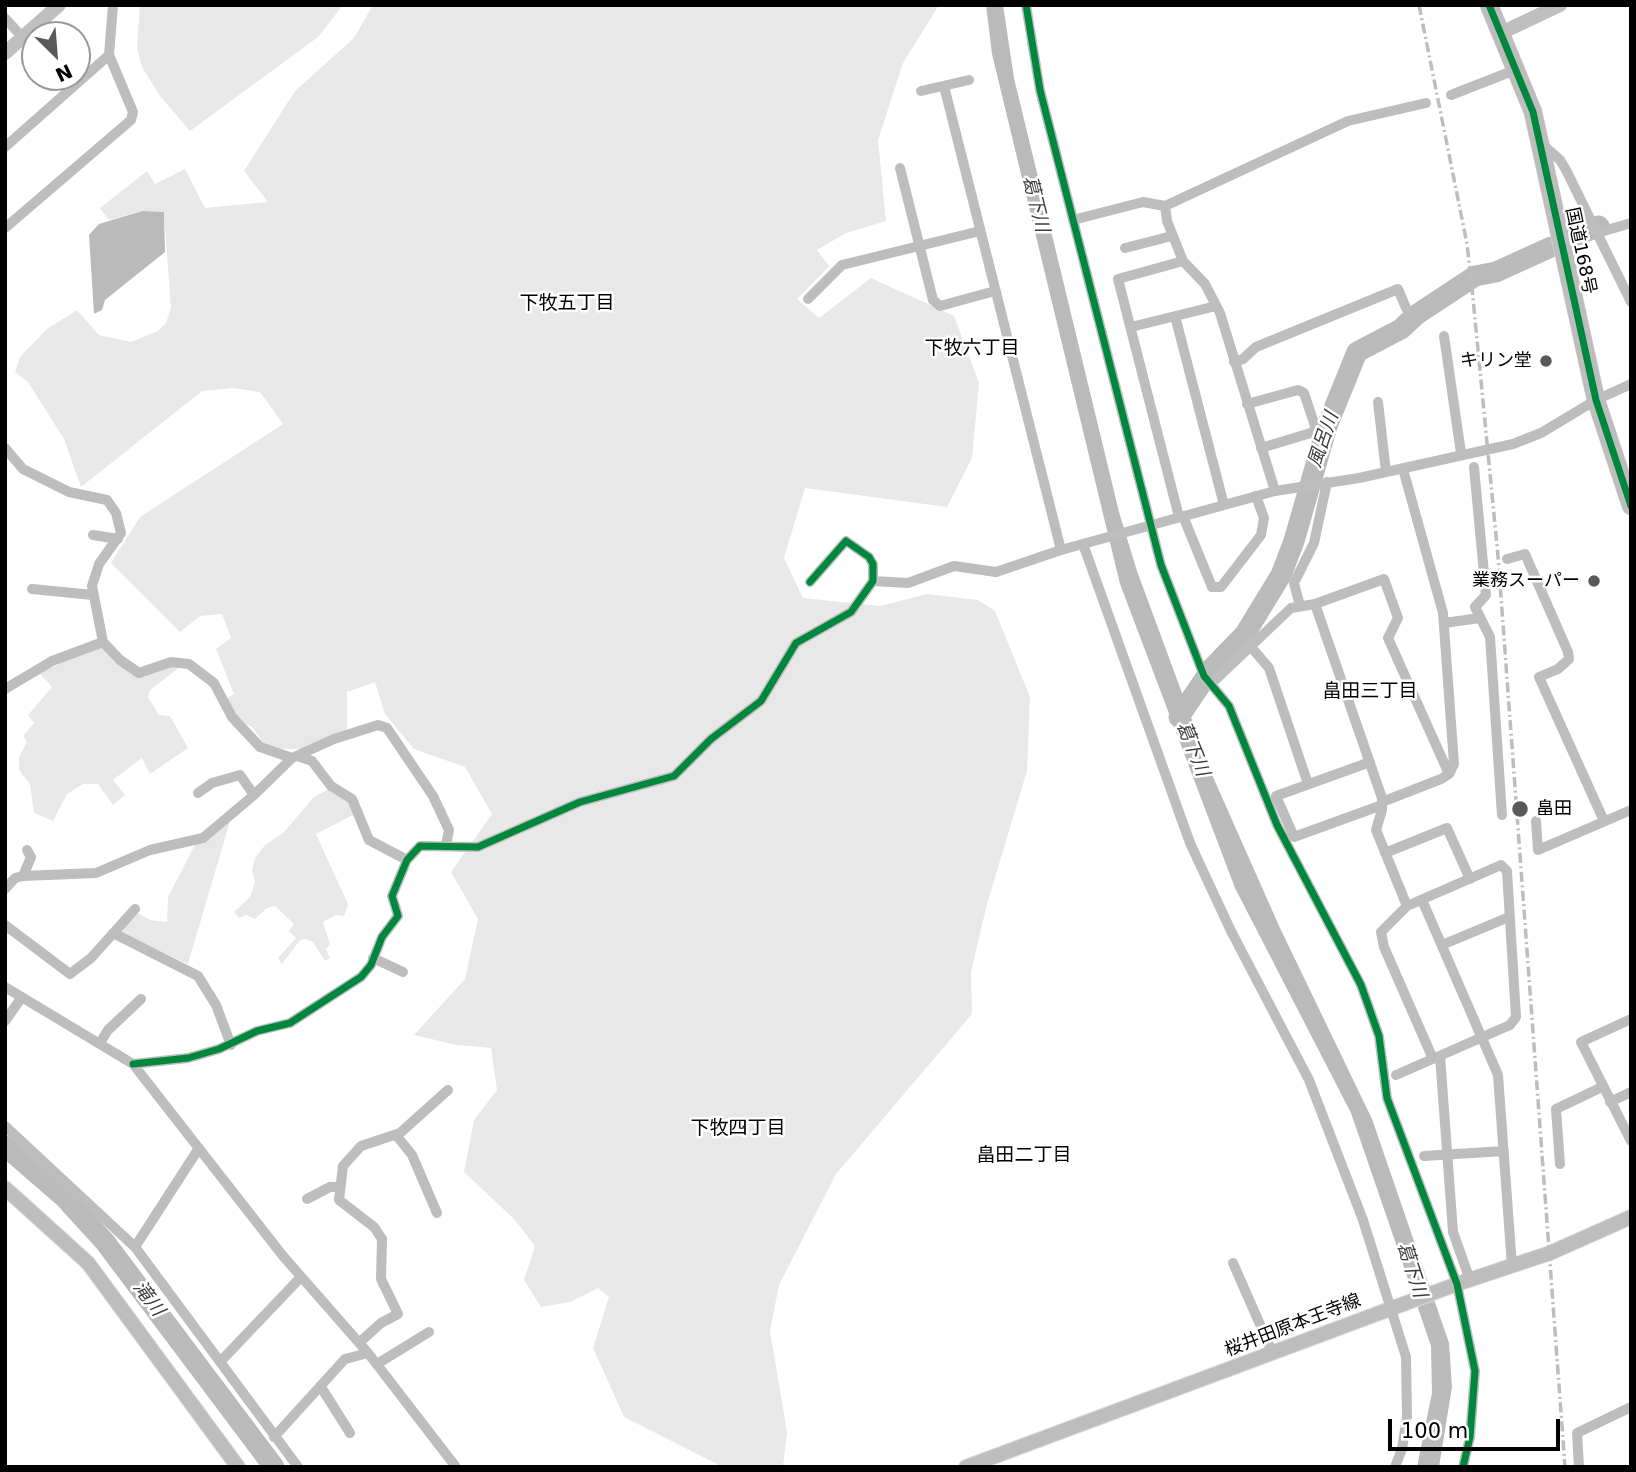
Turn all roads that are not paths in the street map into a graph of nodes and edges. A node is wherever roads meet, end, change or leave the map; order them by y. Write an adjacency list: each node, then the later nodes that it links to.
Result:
1 (59, 5): 7 (street)
2 (113, 5): 12 (street)
3 (1026, 5): 23 (street)
4 (1489, 5): 8 (highway, 国道168号)
5 (1560, 5): 8 (street)
6 (5, 18): 9 (street)
7 (42, 21)
8 (1501, 33): 13 (highway, 国道168号)
9 (21, 36)
10 (21, 40): 11 (street)
11 (5, 53)
12 (110, 55): 20 (street); 25 (street)
13 (1515, 70): 17 (street); 19 (highway, 国道168号)
14 (969, 80): 15 (street)
15 (944, 86): 16 (street); 27 (street)
16 (922, 91)
17 (1451, 95)
18 (1426, 103): 22 (street)
19 (1541, 143): 26 (street); 42 (highway, 国道168号)
20 (5, 147)
21 (900, 168): 29 (street)
22 (1165, 206): 23 (street); 28 (street)
23 (1073, 220): 57 (street)
24 (1631, 223): 26 (street)
25 (5, 228)
26 (1595, 230): 34 (street)
27 (981, 231): 29 (street); 32 (street)
28 (1172, 236): 30 (street); 31 (street)
29 (920, 246): 32 (street); 33 (street)
30 (1125, 248)
31 (1183, 261): 35 (street); 38 (street)
32 (995, 291): 61 (street)
33 (808, 299)
34 (1631, 302)
35 (1216, 306): 37 (street); 40 (street)
36 (1406, 308): 40 (street)
37 (1175, 316): 38 (street); 54 (street)
38 (1131, 327): 56 (street)
39 (1444, 336): 47 (street)
40 (1234, 362): 44 (street)
41 (1631, 384): 42 (street)
42 (1596, 400): 47 (street); 55 (highway, 国道168号)
43 (1378, 402): 50 (street)
44 (1247, 404): 45 (street); 45 (street)
45 (1261, 447): 52 (street)
46 (5, 448): 59 (street)
47 (1461, 453): 49 (street)
48 (1474, 467): 69 (street)
49 (1403, 469): 50 (street); 70 (street)
50 (1386, 472): 51 (street)
51 (1327, 482): 52 (street); 68 (street)
52 (1275, 491): 53 (street)
53 (1256, 496): 54 (street); 56 (street)
54 (1224, 505): 56 (street)
55 (1631, 506)
56 (1181, 516): 57 (street)
57 (1151, 524): 60 (street); 73 (street)
58 (93, 535): 59 (street)
59 (118, 539): 66 (street)
60 (1083, 544): 61 (street); 136 (street)
61 (1060, 550): 63 (street)
62 (1507, 559): 85 (street)
63 (873, 581): 64 (street); 86 (street)
64 (810, 582)
65 (32, 589): 66 (street)
66 (93, 595): 71 (street)
67 (1315, 604): 68 (street); 76 (street); 77 (street)
68 (1300, 606): 72 (street)
69 (1480, 618): 70 (street); 83 (street)
70 (1444, 623): 77 (street)
71 (103, 642): 74 (street); 75 (street)
72 (1252, 648): 73 (street); 78 (street)
73 (1210, 685): 135 (street)
74 (5, 689)
75 (294, 757): 80 (street); 86 (street); 89 (street)
76 (1370, 762): 78 (street); 81 (street)
77 (1450, 774): 81 (street)
78 (1308, 784): 81 (street)
79 (198, 793): 80 (street)
80 (254, 795): 91 (street)
81 (1382, 803): 88 (street)
82 (1631, 810): 85 (street)
83 (1502, 815)
84 (1536, 821): 85 (street)
85 (1604, 821)
86 (446, 845): 89 (street)
87 (27, 850): 91 (street)
88 (1385, 853): 92 (street); 95 (street)
89 (407, 860): 101 (street)
90 (5, 871): 91 (street)
91 (19, 877): 93 (street)
92 (1470, 879): 94 (street); 97 (street)
93 (5, 889)
94 (1422, 900): 95 (street); 100 (street)
95 (1407, 906): 111 (street)
96 (135, 909): 99 (street)
97 (1509, 917): 100 (street); 108 (street)
98 (5, 925): 99 (street)
99 (113, 933): 110 (street)
100 (1442, 945): 108 (street)
101 (373, 958): 102 (street); 110 (street)
102 (403, 972)
103 (5, 987): 104 (street)
104 (22, 997): 107 (street); 109 (street)
105 (141, 999): 109 (street)
106 (1631, 1019): 114 (street)
107 (5, 1021)
108 (1482, 1037): 111 (street); 122 (street)
109 (100, 1043): 112 (street)
110 (231, 1045): 112 (street)
111 (1436, 1057): 113 (street); 123 (street)
112 (133, 1064): 121 (street)
113 (1396, 1074)
114 (1602, 1087): 117 (street); 125 (street)
115 (448, 1090): 119 (street)
116 (1631, 1092): 117 (street)
117 (1610, 1102): 120 (street)
118 (5, 1126): 131 (street)
119 (396, 1135): 126 (street); 129 (street)
120 (1631, 1142)
121 (199, 1148): 131 (street); 134 (street)
122 (1504, 1151): 123 (street); 133 (street)
123 (1448, 1155): 124 (street); 135 (street)
124 (1424, 1156)
125 (1560, 1164)
126 (339, 1187): 128 (street); 138 (street)
127 (5, 1188): 148 (main road)
128 (307, 1199)
129 (438, 1213)
130 (1631, 1217): 133 (main road, 桜井田原本王寺線)
131 (135, 1247): 141 (street)
132 (1233, 1263): 140 (street)
133 (1512, 1266): 135 (main road, 桜井田原本王寺線)
134 (301, 1277): 138 (street); 141 (street)
135 (1463, 1282): 136 (main road, 桜井田原本王寺線); 153 (street)
136 (1390, 1310): 140 (main road, 桜井田原本王寺線); 152 (street)
137 (429, 1332): 142 (street)
138 (360, 1342): 139 (street)
139 (369, 1353): 142 (street); 143 (street)
140 (1273, 1354): 147 (main road, 桜井田原本王寺線)
141 (220, 1362): 146 (street)
142 (377, 1364): 150 (street)
143 (321, 1387): 145 (street); 146 (street)
144 (1631, 1407): 154 (street)
145 (350, 1433)
146 (274, 1437): 149 (street)
147 (989, 1462): 151 (main road, 桜井田原本王寺線)
148 (238, 1467)
149 (298, 1467)
150 (456, 1467)
151 (967, 1467)
152 (1395, 1467)
153 (1462, 1467)
154 (1579, 1467)

